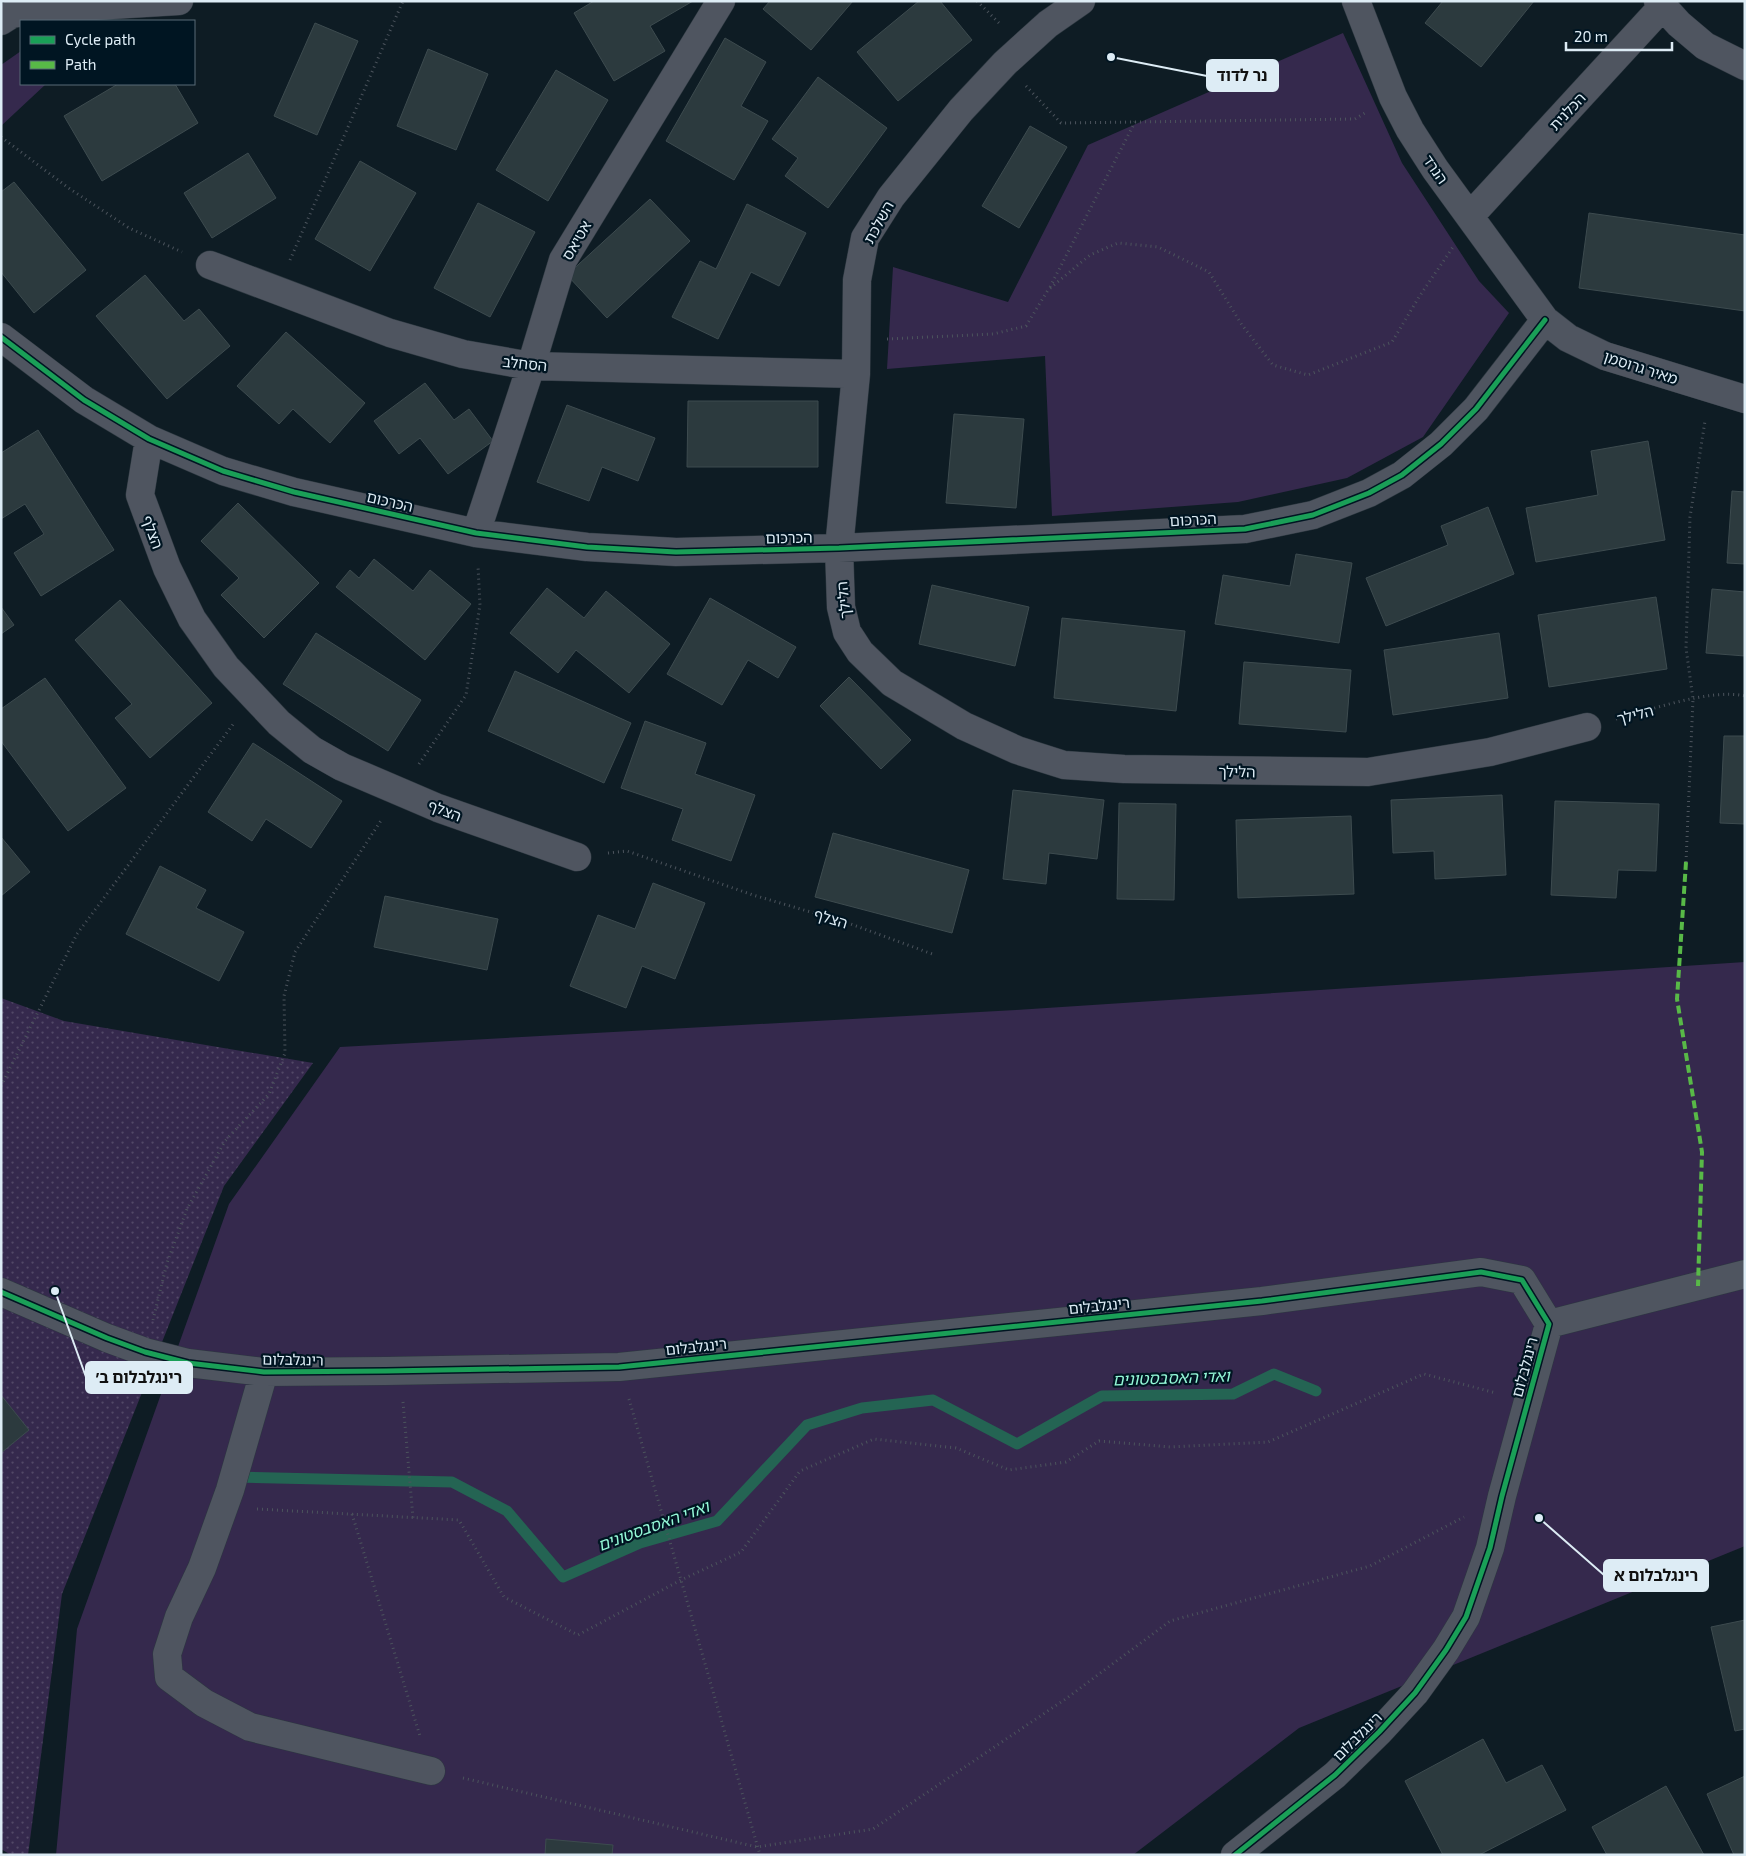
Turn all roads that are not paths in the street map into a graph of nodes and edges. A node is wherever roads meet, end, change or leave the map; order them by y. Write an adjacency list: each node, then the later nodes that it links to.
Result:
1 (179, 1): 6 (street)
2 (721, 1): 12 (street, אטיאס)
3 (1081, 1): 13 (street, השלכת)
4 (1356, 1): 8 (street, הנרד)
5 (1661, 4): 7 (street); 8 (street, הכלנית)
6 (1, 21)
7 (1745, 66)
8 (1470, 216): 10 (street, הנרד)
9 (210, 265): 12 (street, הסחלב)
10 (1545, 320): 14 (street, מאיר גרוסמן); 17 (street, הכרכום)
11 (1, 337): 15 (street, הכרכום)
12 (531, 366): 13 (street, הסחלב); 16 (street, אטיאס)
13 (856, 374): 17 (street, השלכת)
14 (1745, 399)
15 (148, 440): 16 (street, הכרכום); 19 (street, הצלף)
16 (476, 533): 17 (street, הכרכום)
17 (839, 548): 18 (street, הלילך)
18 (1587, 727)
19 (577, 857)
20 (1745, 1274): 22 (street)
21 (1, 1292): 23 (street, רינגלבלום)
22 (1549, 1324): 23 (street, רינגלבלום); 25 (street, רינגלבלום)
23 (264, 1372): 24 (street)
24 (431, 1771)
25 (1235, 1855)

